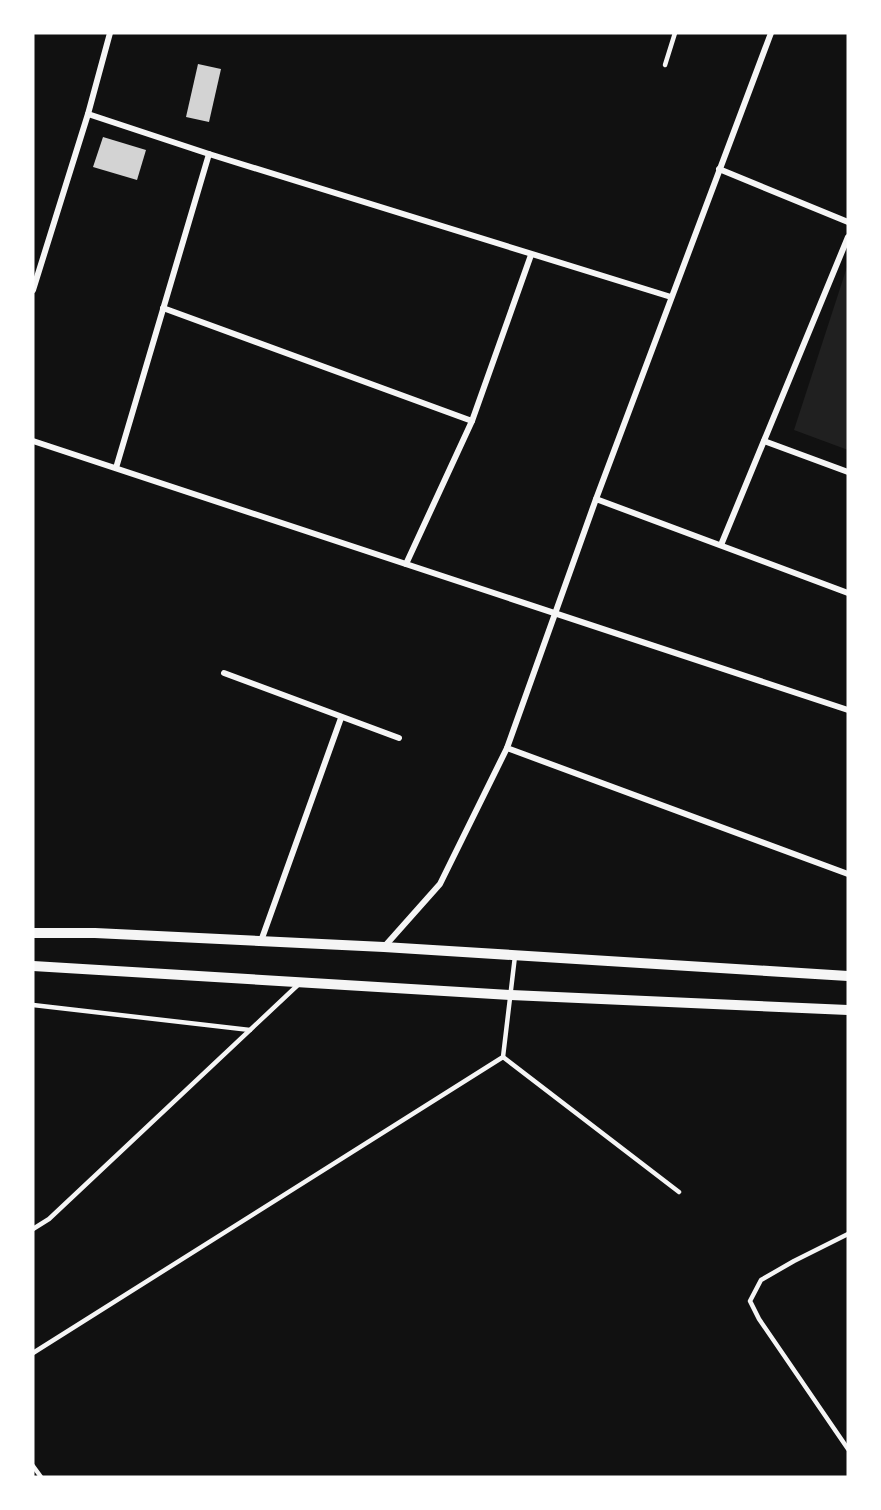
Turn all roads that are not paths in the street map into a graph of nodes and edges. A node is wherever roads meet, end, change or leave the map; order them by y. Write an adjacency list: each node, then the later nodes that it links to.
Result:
1 (110, 33): 5 (street)
2 (675, 33): 4 (lane)
3 (771, 33): 7 (street)
4 (664, 65)
5 (88, 114): 6 (street); 11 (street)
6 (209, 154): 10 (street); 13 (street)
7 (719, 169): 8 (street); 12 (street)
8 (848, 222)
9 (848, 237): 16 (street)
10 (531, 255): 12 (street); 14 (street)
11 (33, 290)
12 (671, 297): 19 (street)
13 (163, 309): 14 (street); 17 (street)
14 (472, 421): 21 (street)
15 (33, 441): 17 (street)
16 (764, 441): 18 (street); 20 (street)
17 (116, 468): 21 (street)
18 (848, 472)
19 (596, 499): 20 (street); 23 (street)
20 (721, 545): 22 (street)
21 (406, 564): 23 (street)
22 (848, 593)
23 (555, 613): 25 (street); 28 (street)
24 (224, 673): 26 (street)
25 (848, 710)
26 (341, 718): 27 (street); 31 (street)
27 (399, 738)
28 (507, 748): 29 (street); 32 (street)
29 (848, 874)
30 (33, 933): 31 (street)
31 (261, 941): 32 (street)
32 (384, 947): 33 (street)
33 (515, 955): 35 (street); 37 (lane)
34 (33, 966): 36 (street)
35 (848, 976)
36 (301, 982): 37 (street); 40 (lane)
37 (511, 995): 39 (street); 41 (lane)
38 (33, 1005): 40 (lane)
39 (848, 1010)
40 (250, 1030): 43 (lane)
41 (503, 1057): 42 (lane); 45 (lane)
42 (679, 1192)
43 (33, 1229)
44 (848, 1234): 46 (lane)
45 (33, 1353)
46 (848, 1449)
47 (33, 1466): 48 (lane)
48 (41, 1477)

